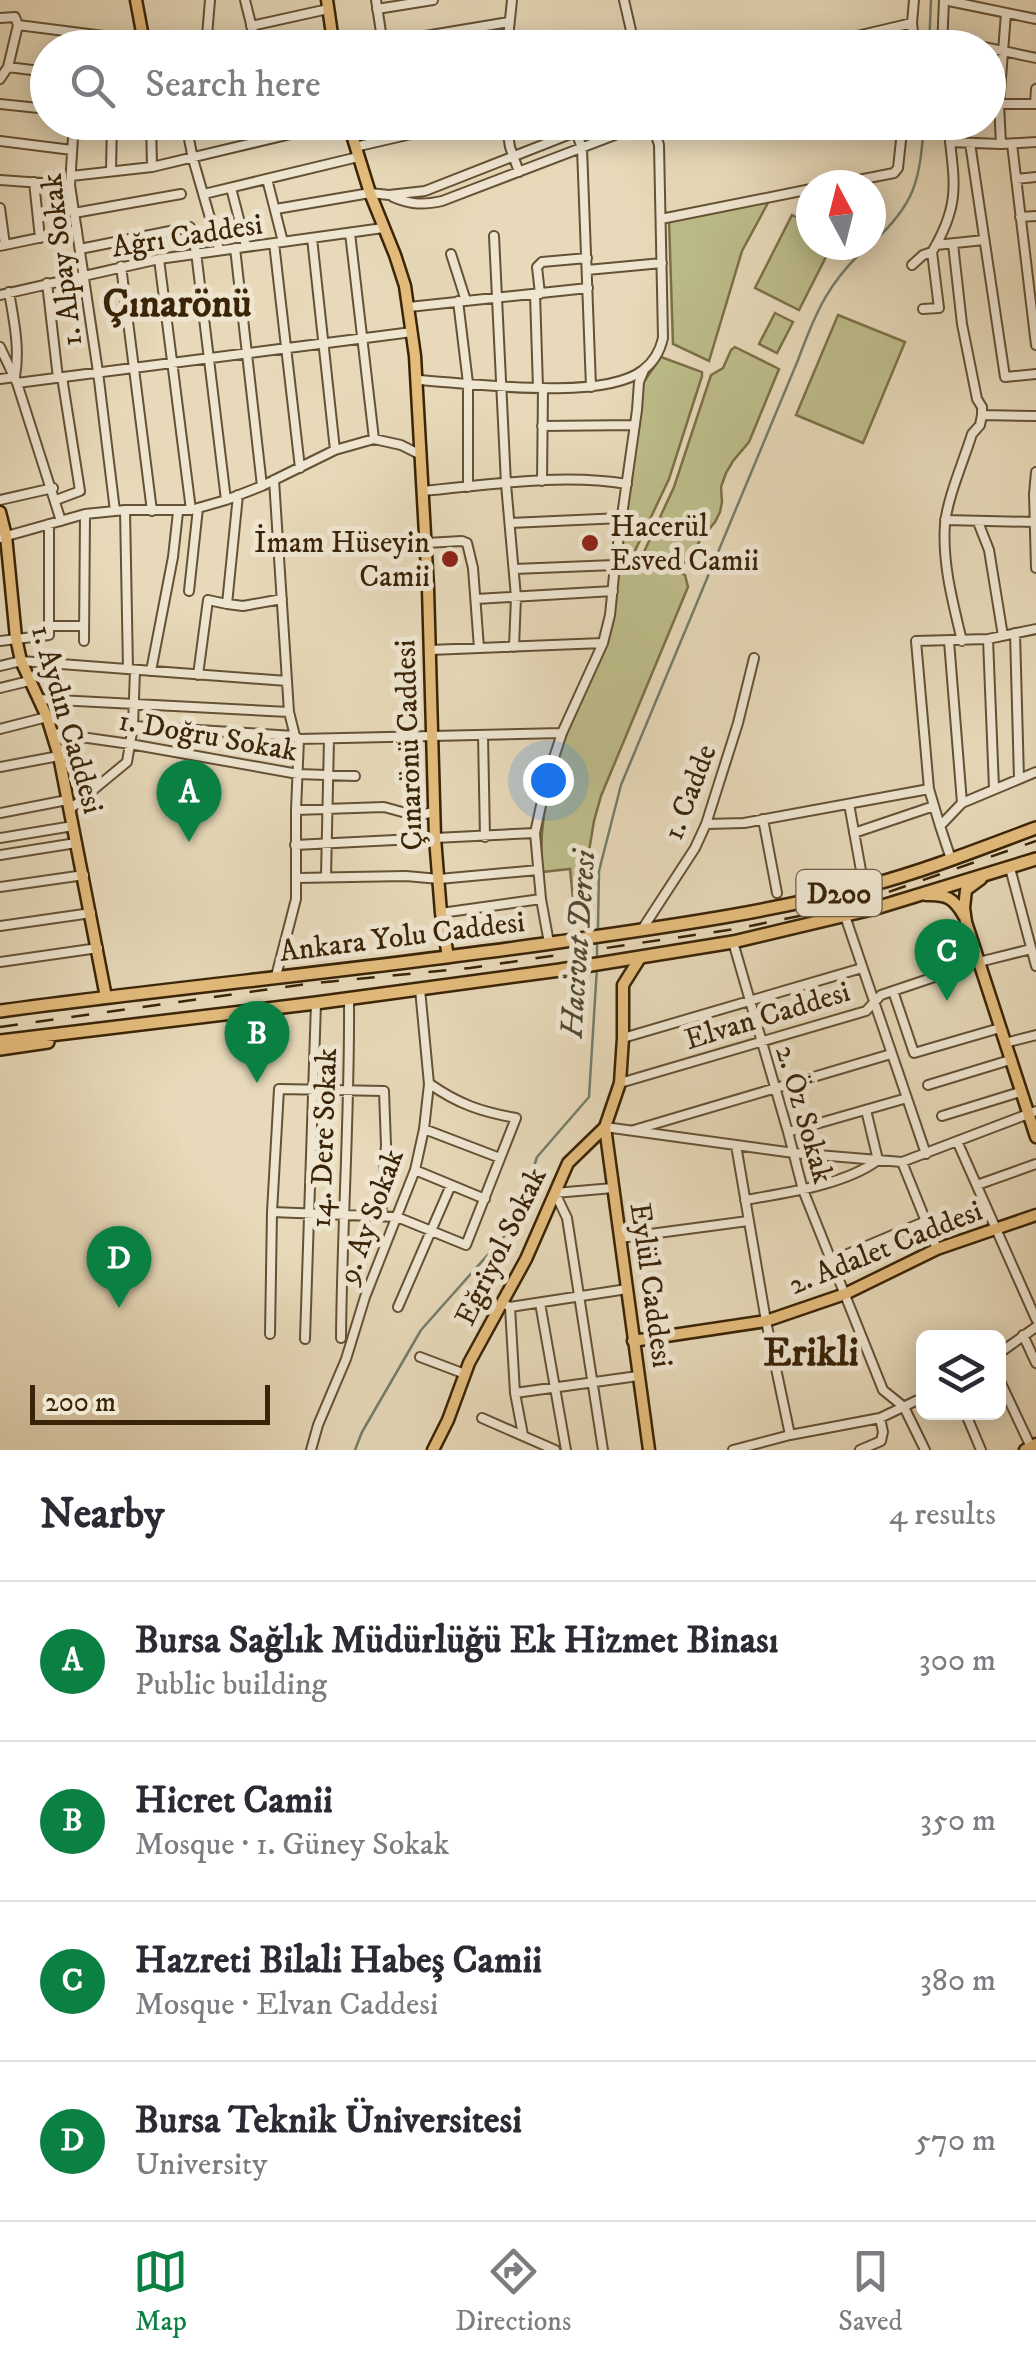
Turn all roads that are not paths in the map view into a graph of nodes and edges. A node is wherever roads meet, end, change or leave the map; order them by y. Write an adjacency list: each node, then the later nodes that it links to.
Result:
1 (136, 0): 19 (main road)
2 (210, 0): 20 (street)
3 (244, 0): 17 (street)
4 (433, 0): 10 (street)
5 (512, 0): 14 (street)
6 (624, 0): 26 (street)
7 (914, 0): 15 (street)
8 (944, 0): 11 (street); 29 (street)
9 (328, 4): 17 (street); 22 (main road)
10 (377, 4): 23 (street)
11 (1006, 14): 13 (street); 30 (street)
12 (0, 18): 16 (street)
13 (1036, 19)
14 (509, 22): 24 (street); 25 (street)
15 (912, 23): 27 (street); 28 (street)
16 (18, 26): 18 (street); 34 (street)
17 (252, 26): 21 (street)
18 (52, 30)
19 (141, 30)
20 (208, 30)
21 (253, 30)
22 (330, 30)
23 (381, 30)
24 (465, 30)
25 (508, 30)
26 (632, 30)
27 (882, 30)
28 (913, 30)
29 (943, 30)
30 (1004, 30)
31 (1006, 51): 32 (street)
32 (1036, 58)
33 (30, 72): 34 (street)
34 (3, 73)
35 (1036, 89): 38 (street)
36 (0, 104): 39 (street)
37 (1006, 104): 38 (street)
38 (1035, 104)
39 (30, 107)
40 (73, 140): 61 (street, 1. Alpay Sokak)
41 (112, 140): 66 (street)
42 (151, 140): 65 (street)
43 (190, 140): 64 (street)
44 (271, 140): 64 (street)
45 (352, 140): 62 (main road, Çınarönü Caddesi)
46 (390, 140): 62 (street)
47 (510, 140): 63 (street)
48 (555, 140): 63 (street)
49 (579, 140): 60 (street)
50 (603, 140): 60 (street)
51 (656, 140): 87 (street)
52 (901, 140): 68 (street)
53 (1001, 140): 58 (street)
54 (0, 141): 61 (street)
55 (950, 142): 56 (street); 100 (street)
56 (970, 142): 58 (street); 94 (street)
57 (1036, 142): 59 (street)
58 (1001, 144): 59 (street)
59 (1012, 144): 71 (street)
60 (582, 148): 67 (street); 106 (street)
61 (72, 150): 73 (street, 1. Alpay Sokak)
62 (356, 152): 70 (street); 79 (main road, Çınarönü Caddesi)
63 (514, 156): 67 (street); 80 (street)
64 (193, 159): 65 (street); 78 (street)
65 (152, 167): 66 (street)
66 (111, 172): 73 (street)
67 (519, 172): 80 (street)
68 (886, 175)
69 (1036, 177): 71 (street)
70 (266, 179): 75 (street); 82 (street)
71 (1016, 179): 84 (street)
72 (0, 180): 74 (street)
73 (70, 180): 74 (street); 83 (street, 1. Alpay Sokak)
74 (34, 182): 92 (street)
75 (231, 188): 78 (street); 98 (street)
76 (796, 192): 87 (street)
77 (181, 194): 83 (street)
78 (204, 194): 102 (street)
79 (370, 194): 80 (street); 82 (street); 88 (main road, Çınarönü Caddesi)
80 (389, 195)
81 (0, 208): 86 (street)
82 (276, 208): 95 (street)
83 (74, 213): 89 (street, 1. Alpay Sokak)
84 (1020, 216): 85 (street); 123 (street)
85 (1036, 216)
86 (1, 219): 97 (street)
87 (661, 219): 107 (street)
88 (383, 228): 90 (street, Ağrı Caddesi); 118 (main road, Çınarönü Caddesi)
89 (77, 230): 92 (street); 101 (street, 1. Alpay Sokak)
90 (350, 233): 93 (street, Ağrı Caddesi); 121 (street)
91 (494, 236): 116 (street)
92 (40, 238): 97 (street)
93 (312, 238): 95 (street, Ağrı Caddesi); 122 (street)
94 (984, 240): 96 (street); 132 (street)
95 (279, 242): 98 (street, Ağrı Caddesi); 125 (street)
96 (953, 244): 100 (street); 141 (street)
97 (3, 245)
98 (246, 246): 99 (street, Ağrı Caddesi)
99 (235, 248): 102 (street, Ağrı Caddesi); 126 (street)
100 (934, 248): 108 (street); 119 (street)
101 (80, 249): 103 (street); 111 (street, 1. Alpay Sokak)
102 (219, 249): 103 (street, Ağrı Caddesi)
103 (196, 252): 105 (street, Ağrı Caddesi); 127 (street)
104 (452, 254): 117 (street)
105 (160, 258): 109 (street, Ağrı Caddesi); 128 (street)
106 (587, 258): 110 (street); 115 (street)
107 (662, 263): 110 (street); 130 (street)
108 (912, 264)
109 (121, 266): 111 (street, Ağrı Caddesi); 129 (street)
110 (587, 270): 113 (street)
111 (83, 276): 112 (street, Ağrı Caddesi); 131 (street, 1. Alpay Sokak)
112 (46, 283): 114 (street, Ağrı Caddesi); 133 (street)
113 (588, 288): 115 (street); 139 (street)
114 (5, 294): 135 (street)
115 (537, 294): 116 (street); 140 (street)
116 (497, 298): 117 (street); 138 (street)
117 (462, 301): 118 (street); 137 (street)
118 (409, 307): 120 (main road, Çınarönü Caddesi)
119 (924, 310)
120 (412, 332): 121 (street); 136 (main road, Çınarönü Caddesi)
121 (362, 338): 122 (street); 145 (street)
122 (324, 344): 125 (street); 146 (street)
123 (1036, 346)
124 (0, 347): 135 (street)
125 (286, 348): 126 (street); 148 (street)
126 (247, 353): 127 (street); 154 (street)
127 (209, 358): 128 (street); 162 (street)
128 (172, 363): 129 (street); 163 (street)
129 (134, 368): 131 (street); 165 (street)
130 (644, 370): 139 (street); 143 (street)
131 (98, 372): 133 (street); 164 (street, 1. Alpay Sokak)
132 (1036, 374)
133 (60, 377): 135 (street); 161 (street)
134 (0, 379): 135 (street)
135 (16, 380): 156 (street)
136 (418, 380): 137 (street); 147 (main road, Çınarönü Caddesi)
137 (468, 382): 138 (street); 155 (street)
138 (500, 386): 140 (street); 152 (street)
139 (591, 386): 140 (street)
140 (540, 388): 144 (street)
141 (982, 415): 142 (street); 170 (street)
142 (1036, 416)
143 (635, 425): 144 (street); 153 (street)
144 (542, 426): 151 (street)
145 (374, 439): 146 (street); 147 (street)
146 (336, 450): 148 (street)
147 (421, 455): 157 (main road, Çınarönü Caddesi)
148 (300, 468): 150 (street)
149 (1036, 472): 158 (street)
150 (274, 480): 154 (street); 185 (street)
151 (542, 481): 152 (street); 153 (street)
152 (506, 484): 155 (street); 174 (street)
153 (627, 484): 169 (street)
154 (262, 486): 159 (street)
155 (468, 487): 157 (street)
156 (52, 488): 160 (street); 161 (street)
157 (423, 492): 178 (main road, Çınarönü Caddesi)
158 (1035, 494): 173 (street)
159 (238, 496): 162 (street); 189 (street)
160 (0, 500)
161 (56, 500): 171 (street)
162 (226, 500): 163 (street)
163 (195, 509): 167 (street); 182 (street)
164 (120, 510): 165 (street); 168 (street); 208 (street, 1. Alpay Sokak)
165 (152, 510): 167 (street)
166 (0, 512): 177 (main road, 1. Aydın Caddesi)
167 (178, 512): 209 (street)
168 (85, 514): 171 (street); 191 (street)
169 (622, 518): 174 (street); 179 (street)
170 (944, 520): 172 (street); 197 (street)
171 (61, 521): 175 (street)
172 (978, 522): 173 (street); 194 (street)
173 (1034, 522): 176 (street)
174 (510, 523): 181 (street)
175 (49, 524): 177 (street); 190 (street)
176 (1035, 534): 180 (street)
177 (3, 537): 188 (main road, 1. Aydın Caddesi)
178 (426, 543): 186 (street); 204 (main road, Çınarönü Caddesi)
179 (615, 565): 181 (street); 183 (street)
180 (1036, 568)
181 (514, 570): 184 (street)
182 (189, 591)
183 (613, 591): 184 (street); 201 (street)
184 (516, 597): 186 (street); 202 (street)
185 (282, 599): 189 (street); 212 (street)
186 (476, 599): 203 (street)
187 (0, 603): 188 (street)
188 (13, 604): 195 (main road, 1. Aydın Caddesi)
189 (228, 604): 210 (street)
190 (49, 626): 191 (street); 195 (street)
191 (84, 626): 199 (street)
192 (1036, 629): 193 (street)
193 (1016, 634): 194 (street); 233 (street)
194 (1003, 636): 196 (street)
195 (16, 638): 198 (street); 206 (main road, 1. Aydın Caddesi)
196 (988, 639): 197 (street); 234 (street)
197 (962, 640): 200 (street)
198 (0, 641)
199 (84, 641)
200 (949, 641): 235 (street); 236 (street)
201 (603, 643): 202 (street); 221 (street)
202 (514, 647): 203 (street)
203 (479, 648): 204 (street)
204 (430, 650): 224 (main road, Çınarönü Caddesi)
205 (754, 658): 245 (street, 1. Cadde)
206 (21, 662): 207 (street); 208 (street); 211 (main road, 1. Aydın Caddesi)
207 (0, 666)
208 (132, 670): 209 (street); 215 (street, 1. Alpay Sokak)
209 (151, 671): 210 (street)
210 (198, 675): 212 (street)
211 (29, 682): 213 (street); 214 (main road, 1. Aydın Caddesi)
212 (287, 682): 216 (street)
213 (0, 688)
214 (38, 700): 215 (street); 217 (main road, 1. Aydın Caddesi)
215 (134, 705): 216 (street); 218 (street, 1. Alpay Sokak)
216 (289, 712): 223 (street)
217 (47, 717): 219 (street); 220 (main road, 1. Aydın Caddesi)
218 (132, 726): 223 (street); 226 (street, 1. Alpay Sokak)
219 (0, 729)
220 (53, 733): 226 (street, 1. Doğru Sokak); 227 (main road, 1. Aydın Caddesi)
221 (562, 733): 222 (street); 249 (street)
222 (483, 735): 224 (street); 251 (street)
223 (297, 737): 225 (street); 230 (street)
224 (431, 737): 225 (street); 242 (main road, Çınarönü Caddesi)
225 (329, 739): 231 (street)
226 (130, 744): 230 (street, 1. Doğru Sokak); 238 (street)
227 (59, 756): 228 (street); 238 (main road, 1. Aydın Caddesi)
228 (0, 767)
229 (1036, 772): 233 (street)
230 (298, 774): 231 (street, 1. Doğru Sokak); 241 (street)
231 (328, 775): 232 (street, 1. Doğru Sokak); 240 (street)
232 (355, 776)
233 (1019, 779): 234 (street)
234 (994, 788): 236 (street)
235 (929, 789): 237 (street); 239 (street)
236 (962, 803): 247 (street)
237 (849, 804): 244 (street); 250 (street)
238 (68, 805): 243 (street); 246 (main road, 1. Aydın Caddesi)
239 (934, 806): 247 (street); 250 (street)
240 (326, 809): 241 (street); 242 (street); 255 (street)
241 (296, 810): 256 (street)
242 (433, 812): 253 (main road, Çınarönü Caddesi)
243 (0, 813)
244 (764, 819): 245 (street); 269 (street)
245 (706, 824): 277 (street, 1. Cadde)
246 (73, 826): 252 (street); 254 (main road, 1. Aydın Caddesi)
247 (940, 826): 258 (street)
248 (1036, 828): 258 (highway, Ankara Yolu Caddesi / D200)
249 (534, 833): 251 (street); 261 (street)
250 (854, 833): 267 (street)
251 (485, 837): 253 (street)
252 (0, 838)
253 (435, 838): 255 (street); 266 (main road, Çınarönü Caddesi)
254 (76, 843): 257 (street); 262 (main road, 1. Aydın Caddesi)
255 (325, 843): 256 (street); 263 (street)
256 (295, 845): 265 (street)
257 (0, 855)
258 (951, 859): 267 (highway, Ankara Yolu Caddesi / D200)
259 (1036, 859): 260 (highway, Ankara Yolu Caddesi / D200)
260 (1010, 868): 264 (highway, Ankara Yolu Caddesi / D200); 281 (street)
261 (538, 870): 266 (street); 271 (street)
262 (84, 876): 268 (street); 272 (main road, 1. Aydın Caddesi)
263 (326, 876): 265 (street); 266 (street)
264 (986, 876): 270 (highway, Ankara Yolu Caddesi / D200); 275 (main road)
265 (297, 878): 288 (street)
266 (438, 879): 273 (main road, Çınarönü Caddesi)
267 (864, 886): 277 (highway, Ankara Yolu Caddesi / D200)
268 (0, 887)
269 (777, 893)
270 (921, 895): 274 (highway, Ankara Yolu Caddesi / D200); 275 (main road)
271 (541, 899): 273 (street); 279 (street)
272 (91, 913): 276 (street); 280 (main road, 1. Aydın Caddesi)
273 (441, 913): 282 (main road, Çınarönü Caddesi)
274 (845, 916): 278 (highway, Ankara Yolu Caddesi / D200); 287 (street)
275 (966, 922): 285 (main road)
276 (0, 926)
277 (638, 931): 279 (highway, Ankara Yolu Caddesi / D200)
278 (733, 942): 283 (highway, Ankara Yolu Caddesi / D200); 293 (street, 2. Öz Sokak)
279 (552, 943): 282 (highway, Ankara Yolu Caddesi / D200)
280 (98, 948): 284 (street); 291 (main road, 1. Aydın Caddesi)
281 (1031, 949): 285 (street, Elvan Caddesi); 286 (street)
282 (448, 957): 288 (highway, Ankara Yolu Caddesi / D200)
283 (640, 958): 289 (highway, Ankara Yolu Caddesi / D200); 300 (main road, Eğriyol Sokak)
284 (0, 962)
285 (979, 962): 290 (street, Elvan Caddesi); 298 (main road)
286 (1036, 966)
287 (862, 968): 293 (street); 294 (street)
288 (276, 976): 291 (highway, Ankara Yolu Caddesi / D200)
289 (420, 989): 292 (highway, Ankara Yolu Caddesi); 308 (street, 9. Ay Sokak)
290 (893, 992): 294 (street, Elvan Caddesi); 298 (street)
291 (106, 997): 296 (highway, Ankara Yolu Caddesi)
292 (349, 998): 295 (highway, Ankara Yolu Caddesi); 312 (street, 14. Dere Sokak)
293 (749, 1001): 300 (street); 302 (street, 2. Öz Sokak)
294 (873, 1002): 302 (street, Elvan Caddesi); 305 (street)
295 (316, 1004): 297 (highway, Ankara Yolu Caddesi); 311 (street)
296 (0, 1008)
297 (116, 1028): 301 (highway, Ankara Yolu Caddesi); 304 (highway)
298 (1000, 1028): 303 (main road)
299 (1036, 1034): 303 (street)
300 (623, 1038): 307 (main road, Eğriyol Sokak)
301 (0, 1040)
302 (760, 1042): 307 (street, Elvan Caddesi); 310 (street, 2. Öz Sokak)
303 (1004, 1043): 306 (main road)
304 (0, 1049)
305 (890, 1054): 310 (street); 314 (street)
306 (1010, 1060): 309 (street); 313 (main road)
307 (620, 1083): 318 (main road, Eğriyol Sokak)
308 (430, 1084): 319 (street, 9. Ay Sokak); 327 (street)
309 (928, 1085)
310 (775, 1088): 320 (street); 321 (street, 2. Öz Sokak)
311 (314, 1089): 312 (street); 339 (street); 340 (street)
312 (350, 1090): 342 (street, 14. Dere Sokak); 343 (street)
313 (1020, 1092): 316 (main road); 317 (street)
314 (906, 1098): 315 (street); 326 (street)
315 (866, 1110): 321 (street); 328 (street)
316 (1032, 1112): 322 (main road); 323 (street)
317 (942, 1116)
318 (606, 1127): 320 (street); 334 (main road, Eylül Caddesi); 336 (main road, Eğriyol Sokak)
319 (424, 1129): 327 (street); 331 (street, 9. Ay Sokak)
320 (630, 1131): 324 (street)
321 (788, 1132): 325 (street, 2. Öz Sokak)
322 (1036, 1137)
323 (957, 1141): 326 (street); 333 (street)
324 (736, 1146): 325 (street); 338 (street)
325 (794, 1153): 328 (street); 335 (street, 2. Öz Sokak)
326 (926, 1154): 329 (street)
327 (500, 1158): 337 (street)
328 (878, 1160): 329 (street); 335 (street)
329 (902, 1162): 345 (street)
330 (1036, 1164): 333 (street)
331 (415, 1170): 332 (street); 344 (street, 9. Ay Sokak)
332 (451, 1185): 337 (street); 348 (street)
333 (976, 1185): 347 (street)
334 (614, 1188): 336 (street); 349 (main road, Eylül Caddesi)
335 (802, 1190): 338 (street); 351 (street, 2. Öz Sokak)
336 (556, 1193): 354 (street); 356 (main road, Eğriyol Sokak)
337 (485, 1199): 348 (street)
338 (745, 1200): 346 (street)
339 (272, 1212): 340 (street); 361 (street)
340 (309, 1214): 342 (street); 364 (street)
341 (1036, 1214): 347 (main road, 2. Adalet Caddesi)
342 (343, 1216): 343 (street); 362 (street, 14. Dere Sokak)
343 (381, 1216): 344 (street)
344 (397, 1217): 348 (street); 362 (street, 9. Ay Sokak)
345 (926, 1220): 350 (street); 351 (street)
346 (748, 1221): 349 (street); 359 (street)
347 (996, 1228): 350 (main road, 2. Adalet Caddesi); 358 (street)
348 (432, 1231): 357 (street)
349 (620, 1238): 352 (main road, Eylül Caddesi)
350 (937, 1250): 353 (main road, 2. Adalet Caddesi)
351 (831, 1261): 353 (street, 2. Öz Sokak)
352 (627, 1289): 354 (street); 365 (main road, Eylül Caddesi)
353 (845, 1294): 359 (main road, 2. Adalet Caddesi); 376 (street, 2. Öz Sokak)
354 (580, 1297): 355 (street); 371 (street)
355 (540, 1303): 356 (street); 372 (street)
356 (507, 1304): 369 (main road, Eğriyol Sokak); 373 (street)
357 (398, 1307)
358 (1036, 1319)
359 (766, 1321): 365 (main road, 2. Adalet Caddesi); 381 (street)
360 (1036, 1327): 363 (street)
361 (270, 1334)
362 (354, 1335): 384 (street, 9. Ay Sokak)
363 (1023, 1335): 366 (street); 368 (street)
364 (305, 1338)
365 (633, 1341): 370 (main road, Eylül Caddesi)
366 (1006, 1348)
367 (420, 1356): 369 (street)
368 (1036, 1364)
369 (465, 1374): 385 (main road, Eğriyol Sokak)
370 (638, 1376): 371 (street); 389 (main road, Eylül Caddesi)
371 (593, 1382): 372 (street); 388 (street)
372 (556, 1388): 373 (street); 387 (street)
373 (515, 1393): 380 (street)
374 (1006, 1394): 382 (street)
375 (916, 1401): 376 (street)
376 (904, 1406): 378 (street); 392 (street, 2. Öz Sokak)
377 (482, 1418): 380 (street)
378 (880, 1418): 381 (street); 391 (street)
379 (969, 1420): 393 (street)
380 (523, 1435): 386 (street)
381 (790, 1435): 383 (street)
382 (1031, 1447)
383 (750, 1448): 390 (street)
384 (311, 1450)
385 (433, 1450)
386 (555, 1450)
387 (566, 1450)
388 (603, 1450)
389 (649, 1450)
390 (733, 1450)
391 (860, 1450)
392 (925, 1450)
393 (982, 1450)

